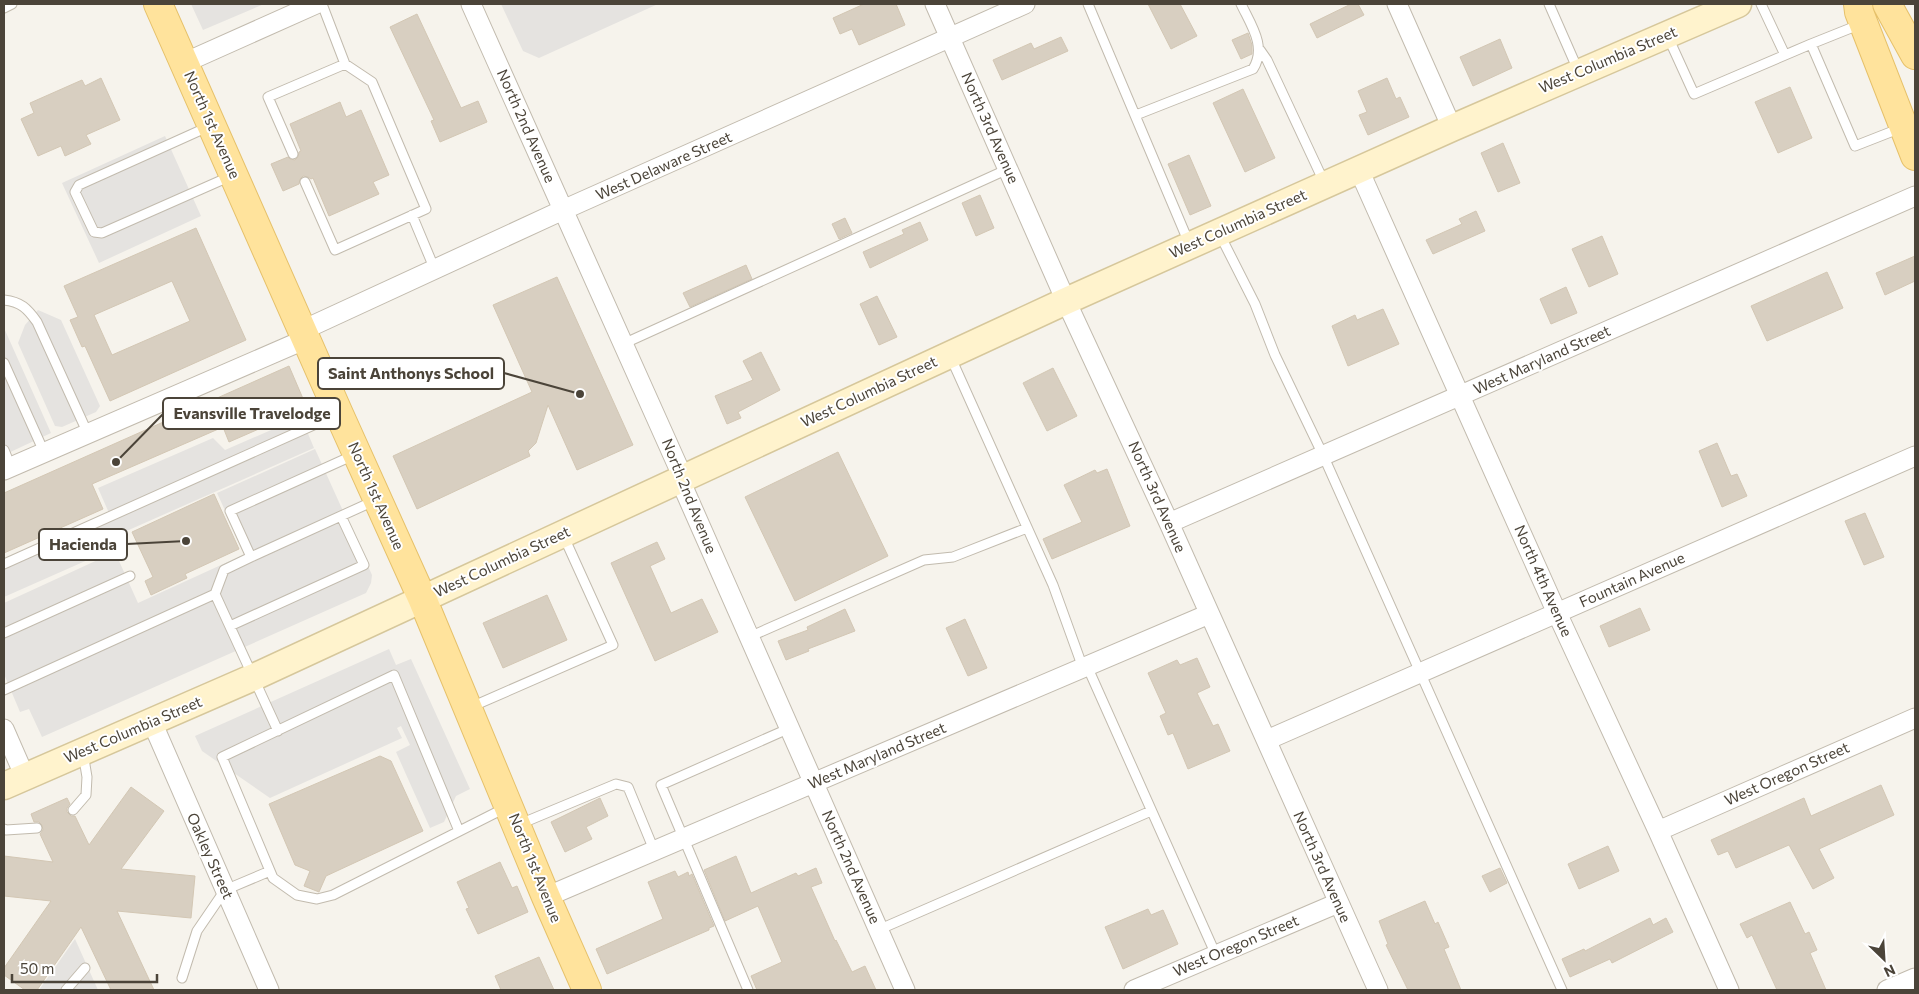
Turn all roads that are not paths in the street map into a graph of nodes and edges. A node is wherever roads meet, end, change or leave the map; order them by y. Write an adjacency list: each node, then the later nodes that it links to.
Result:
1 (12, 4): 15 (lane)
2 (158, 4): 23 (main road, North 1st Avenue)
3 (316, 4): 23 (street)
4 (322, 4): 24 (lane)
5 (471, 4): 38 (street, North 2nd Avenue)
6 (935, 4): 18 (street, North 3rd Avenue)
7 (1025, 4): 18 (street, West Delaware Street)
8 (1088, 4): 26 (lane)
9 (1241, 4): 20 (lane)
10 (1397, 4): 29 (street)
11 (1549, 4): 25 (lane)
12 (1738, 4): 17 (main road, West Columbia Street)
13 (1762, 4): 21 (lane)
14 (1887, 4): 22 (main road)
15 (4, 8)
16 (1861, 14): 19 (lane); 28 (main road)
17 (1667, 34): 21 (lane); 25 (main road, West Columbia Street)
18 (950, 38): 32 (street, North 3rd Avenue); 38 (street, West Delaware Street)
19 (1811, 44): 21 (lane); 28 (lane)
20 (1260, 50): 26 (lane); 36 (lane)
21 (1784, 55)
22 (1915, 55)
23 (184, 63): 27 (main road, North 1st Avenue)
24 (345, 64): 30 (lane); 39 (lane)
25 (1579, 73): 29 (main road, West Columbia Street)
26 (1136, 115): 41 (lane)
27 (212, 125): 34 (main road, North 1st Avenue); 34 (lane)
28 (1904, 127): 31 (main road)
29 (1452, 128): 33 (main road, West Columbia Street)
30 (293, 154)
31 (1915, 156)
32 (1008, 169): 44 (street, North 3rd Avenue); 46 (lane)
33 (1359, 170): 36 (main road, West Columbia Street); 49 (street, North 4th Avenue)
34 (234, 175): 45 (main road, North 1st Avenue)
35 (305, 182): 39 (lane)
36 (1325, 185): 40 (main road, West Columbia Street)
37 (1915, 196): 49 (street, West Maryland Street)
38 (563, 210): 42 (street, West Delaware Street); 46 (street, North 2nd Avenue)
39 (412, 216): 42 (lane)
40 (1219, 232): 41 (main road, West Columbia Street); 54 (lane)
41 (1190, 246): 44 (main road, West Columbia Street)
42 (435, 270): 45 (street, West Delaware Street)
43 (4, 300): 51 (lane)
44 (1066, 301): 47 (main road, West Columbia Street); 60 (street, North 3rd Avenue)
45 (304, 334): 50 (main road, North 1st Avenue); 51 (street, West Delaware Street)
46 (623, 344): 57 (street, North 2nd Avenue)
47 (949, 354): 57 (main road, West Columbia Street); 61 (lane)
48 (4, 363): 52 (lane)
49 (1460, 396): 54 (street, West Maryland Street); 68 (street, North 4th Avenue)
50 (339, 414): 53 (main road, North 1st Avenue); 64 (lane)
51 (88, 434): 52 (street, West Delaware Street)
52 (44, 452): 56 (street, West Delaware Street)
53 (357, 454): 58 (main road, North 1st Avenue); 63 (lane)
54 (1323, 456): 60 (street, West Maryland Street); 74 (lane)
55 (1915, 456): 68 (street, Fountain Avenue)
56 (6, 462)
57 (680, 480): 62 (main road, West Columbia Street); 72 (street, North 2nd Avenue)
58 (377, 499): 59 (lane); 67 (main road, North 1st Avenue)
59 (341, 516): 63 (lane); 70 (lane)
60 (1169, 523): 69 (street, North 3rd Avenue)
61 (1027, 528): 72 (lane); 73 (lane)
62 (563, 534): 67 (main road, West Columbia Street); 77 (lane)
63 (251, 557): 66 (lane)
64 (4, 564)
65 (130, 576): 71 (lane)
66 (215, 594): 70 (lane); 76 (lane)
67 (422, 598): 75 (main road, West Columbia Street); 77 (main road, North 1st Avenue)
68 (1557, 613): 74 (street, Fountain Avenue); 93 (street, North 4th Avenue)
69 (1209, 614): 73 (street, West Maryland Street); 83 (street, North 3rd Avenue)
70 (230, 626): 75 (lane)
71 (4, 633)
72 (749, 637): 80 (street, North 2nd Avenue)
73 (1085, 667): 86 (street, West Maryland Street); 88 (lane)
74 (1421, 672): 83 (street, Fountain Avenue); 112 (lane)
75 (254, 678): 79 (main road, West Columbia Street); 82 (lane)
76 (4, 690)
77 (468, 708): 89 (main road, North 1st Avenue)
78 (1915, 718): 93 (street, West Oregon Street)
79 (152, 722): 84 (main road, West Columbia Street); 97 (street, Oakley Street)
80 (790, 728): 86 (street, North 2nd Avenue); 94 (lane)
81 (4, 729): 85 (street)
82 (278, 731): 92 (lane); 96 (lane)
83 (1267, 740): 99 (street, North 3rd Avenue)
84 (83, 752): 85 (main road, West Columbia Street); 87 (lane)
85 (14, 782)
86 (814, 782): 94 (street, West Maryland Street); 100 (street, North 2nd Avenue)
87 (73, 810)
88 (1151, 811): 100 (lane); 101 (lane)
89 (513, 815): 92 (lane); 95 (lane); 98 (main road, North 1st Avenue)
90 (37, 828): 91 (lane)
91 (4, 829)
92 (459, 831): 96 (lane)
93 (1658, 831): 113 (street, North 4th Avenue)
94 (683, 838): 95 (street, West Maryland Street); 108 (lane)
95 (654, 850): 98 (street, West Maryland Street)
96 (270, 871): 97 (lane)
97 (225, 890): 103 (lane); 106 (street, Oakley Street)
98 (546, 897): 107 (main road, North 1st Avenue)
99 (1338, 902): 101 (street, West Oregon Street); 111 (street, North 3rd Avenue)
100 (878, 930): 109 (street, North 2nd Avenue)
101 (1216, 955): 110 (street, West Oregon Street)
102 (85, 968): 105 (lane)
103 (182, 978)
104 (1915, 978): 114 (street)
105 (66, 990)
106 (267, 990)
107 (587, 990)
108 (748, 990)
109 (905, 990)
110 (1134, 990)
111 (1378, 990)
112 (1562, 990)
113 (1729, 990)
114 (1887, 990)

